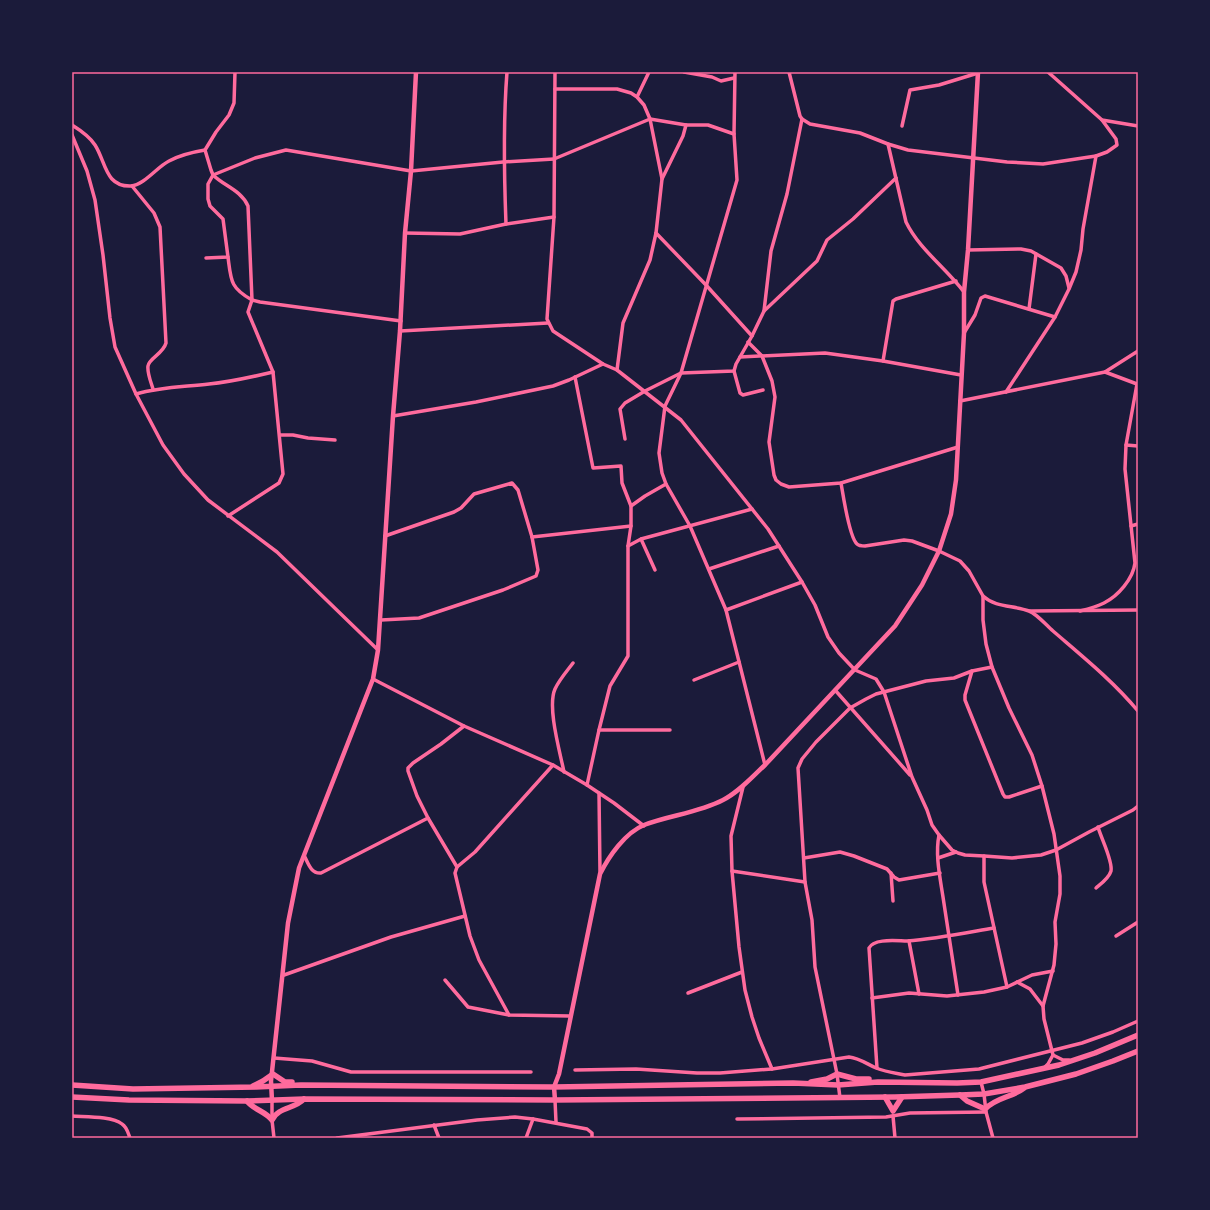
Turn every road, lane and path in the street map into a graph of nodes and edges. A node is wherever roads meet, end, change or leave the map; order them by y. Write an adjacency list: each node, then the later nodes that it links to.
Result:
1 (235, 72): 24 (street)
2 (416, 72): 29 (street)
3 (507, 72): 28 (street)
4 (555, 72): 12 (street)
5 (649, 72): 13 (street)
6 (684, 72): 11 (street)
7 (735, 72): 11 (street)
8 (789, 72): 14 (street)
9 (1048, 72): 16 (street)
10 (978, 73): 19 (street); 26 (street)
11 (734, 78): 21 (street)
12 (555, 89): 13 (street); 27 (street)
13 (637, 97): 15 (street)
14 (802, 119): 23 (street); 48 (street)
15 (650, 120): 18 (street); 27 (street); 32 (street)
16 (1102, 120): 20 (street); 25 (street)
17 (72, 125): 33 (street)
18 (686, 125): 21 (street); 32 (street)
19 (902, 126)
20 (1138, 126)
21 (734, 134): 43 (street)
22 (72, 135): 73 (street)
23 (888, 144): 26 (street); 31 (street)
24 (204, 150): 30 (street); 33 (street)
25 (1096, 156): 26 (street); 44 (street)
26 (973, 157): 38 (street)
27 (554, 159): 28 (street); 34 (street)
28 (503, 162): 29 (street); 35 (street)
29 (411, 171): 30 (street); 37 (street)
30 (213, 175): 40 (street); 46 (street)
31 (896, 178): 42 (street); 48 (street)
32 (662, 179): 36 (street)
33 (132, 186): 69 (street)
34 (554, 218): 35 (street); 51 (street)
35 (506, 224): 37 (street)
36 (656, 233): 43 (street); 61 (street)
37 (405, 234): 50 (street)
38 (968, 250): 39 (street); 45 (street)
39 (1036, 254): 44 (street); 47 (street)
40 (228, 257): 41 (street); 46 (street)
41 (206, 258)
42 (956, 281): 45 (street); 59 (street)
43 (706, 285): 54 (street); 65 (street)
44 (1069, 289): 49 (street)
45 (964, 292): 53 (street)
46 (252, 300): 50 (street); 63 (street)
47 (1029, 309): 49 (street); 53 (street)
48 (764, 311): 54 (street)
49 (1055, 317): 72 (street)
50 (400, 321): 52 (street)
51 (548, 323): 52 (street); 60 (street)
52 (400, 331): 76 (street)
53 (964, 333): 66 (street)
54 (752, 336): 55 (street)
55 (748, 342): 57 (street); 58 (street)
56 (1138, 350): 64 (street)
57 (762, 356): 58 (street); 59 (street); 83 (street)
58 (740, 357): 62 (street)
59 (883, 361): 66 (street)
60 (603, 364): 61 (street); 67 (street)
61 (617, 370): 71 (street)
62 (734, 371): 65 (street); 70 (street)
63 (273, 372): 69 (street); 77 (street)
64 (1106, 372): 68 (street); 72 (street)
65 (681, 373): 71 (street); 75 (street)
66 (961, 375): 74 (street)
67 (575, 377): 76 (street); 85 (street)
68 (1138, 384): 80 (street)
69 (153, 389): 73 (street)
70 (763, 390)
71 (645, 391): 75 (street); 79 (street)
72 (1006, 392): 74 (street)
73 (136, 394): 87 (street)
74 (960, 401): 82 (street)
75 (665, 406): 84 (street); 86 (street)
76 (393, 416): 92 (street)
77 (280, 435): 78 (street); 87 (street)
78 (335, 440)
79 (625, 440)
80 (1126, 445): 81 (street); 91 (street)
81 (1138, 446)
82 (958, 447): 83 (street); 97 (street)
83 (841, 483): 97 (street)
84 (666, 484): 85 (street); 90 (street)
85 (631, 506): 89 (street)
86 (752, 509): 90 (street); 96 (street)
87 (228, 516): 107 (street)
88 (1138, 524): 91 (street)
89 (631, 526): 93 (street); 95 (street)
90 (690, 526): 94 (street); 98 (street)
91 (1131, 526): 105 (street)
92 (386, 536): 93 (street); 106 (street)
93 (532, 538): 106 (street)
94 (641, 539): 95 (street); 99 (street)
95 (628, 546): 120 (street)
96 (779, 546): 98 (street); 100 (street)
97 (939, 551): 101 (street); 111 (street)
98 (709, 569): 102 (street)
99 (655, 570)
100 (802, 582): 102 (street); 111 (street)
101 (983, 596): 104 (street); 110 (street)
102 (726, 610): 108 (street)
103 (1138, 610): 105 (street)
104 (1030, 611): 105 (street); 118 (street)
105 (1080, 611)
106 (380, 620): 107 (street)
107 (378, 650): 113 (street)
108 (739, 662): 114 (street); 122 (street)
109 (573, 663): 124 (street)
110 (992, 667): 112 (street); 128 (street)
111 (855, 670): 115 (street); 116 (street)
112 (972, 671): 116 (street); 128 (street)
113 (373, 679): 119 (street); 137 (street)
114 (694, 680)
115 (835, 690): 117 (street); 122 (street)
116 (884, 692): 117 (street); 125 (street)
117 (850, 708): 125 (street); 139 (street)
118 (1138, 711)
119 (464, 726): 123 (street); 131 (street)
120 (599, 730): 121 (street); 126 (street)
121 (670, 730)
122 (765, 765): 127 (street)
123 (553, 766): 124 (street); 141 (street)
124 (564, 772): 126 (street)
125 (912, 777): 134 (street)
126 (587, 785): 129 (street)
127 (743, 786): 132 (street); 142 (street)
128 (1042, 786): 135 (street)
129 (599, 793): 132 (street); 145 (street)
130 (1138, 806): 133 (street)
131 (428, 818): 137 (street); 141 (street)
132 (644, 826): 145 (street)
133 (1098, 828): 135 (street); 147 (street)
134 (939, 835): 136 (street); 140 (street)
135 (1056, 850): 138 (street); 155 (street)
136 (956, 852): 138 (street); 140 (street)
137 (304, 855): 157 (street)
138 (984, 856): 151 (street)
139 (804, 858): 143 (street); 146 (street)
140 (938, 858): 144 (street)
141 (457, 867): 149 (street)
142 (732, 871): 146 (street); 156 (street)
143 (890, 872): 144 (street); 148 (street)
144 (940, 873): 152 (street)
145 (600, 874): 167 (street)
146 (805, 882): 173 (street)
147 (1096, 888)
148 (893, 901)
149 (466, 916): 157 (street); 166 (street)
150 (1138, 922): 153 (street)
151 (994, 928): 152 (street); 160 (street)
152 (948, 936): 154 (street); 163 (street)
153 (1116, 936)
154 (909, 941): 162 (street); 164 (street)
155 (1053, 971): 159 (street); 165 (street)
156 (742, 972): 161 (street); 176 (street)
157 (284, 975): 172 (street)
158 (445, 980): 166 (street)
159 (1017, 982): 160 (street); 165 (street)
160 (1008, 987): 163 (street)
161 (688, 993)
162 (919, 994): 163 (street); 164 (street)
163 (958, 995)
164 (872, 998): 175 (street)
165 (1043, 1006): 171 (street)
166 (509, 1015): 167 (street)
167 (570, 1016): 190 (street)
168 (1138, 1021): 171 (street)
169 (1138, 1035): 174 (main road)
170 (1138, 1051): 191 (main road)
171 (1053, 1053): 174 (street); 175 (street); 178 (street)
172 (274, 1058): 179 (street); 180 (street)
173 (834, 1059): 175 (street); 176 (street); 181 (street)
174 (1076, 1060): 178 (main road)
175 (877, 1068)
176 (772, 1069): 177 (street)
177 (575, 1070)
178 (1036, 1071): 183 (main road)
179 (531, 1072)
180 (273, 1074): 186 (main road); 188 (main road); 189 (street)
181 (837, 1074): 182 (main road); 184 (main road); 187 (street)
182 (878, 1082): 183 (main road); 187 (main road)
183 (981, 1082): 192 (street)
184 (793, 1083): 187 (main road); 190 (main road)
185 (72, 1085): 188 (main road)
186 (301, 1085): 189 (main road); 190 (main road)
187 (838, 1085): 197 (street)
188 (243, 1086): 189 (main road)
189 (271, 1086): 201 (street)
190 (554, 1087): 199 (street)
191 (1025, 1087): 192 (main road); 202 (main road)
192 (984, 1094): 193 (main road); 202 (street)
193 (960, 1095): 196 (main road); 202 (main road)
194 (72, 1097): 200 (main road)
195 (885, 1097): 196 (main road); 197 (main road); 203 (main road)
196 (902, 1097): 203 (main road)
197 (840, 1098): 199 (main road)
198 (304, 1100): 199 (main road); 201 (main road); 206 (main road)
199 (555, 1100): 208 (street)
200 (247, 1101): 201 (main road); 206 (main road)
201 (272, 1101): 206 (street)
202 (986, 1110): 203 (street); 217 (street)
203 (893, 1113): 207 (street); 216 (street)
204 (72, 1116): 210 (street)
205 (533, 1119): 208 (street); 209 (street); 214 (street)
206 (272, 1120): 211 (street)
207 (737, 1120)
208 (556, 1122): 215 (street)
209 (434, 1125): 212 (street); 213 (street)
210 (130, 1138)
211 (274, 1138)
212 (337, 1138)
213 (439, 1138)
214 (526, 1138)
215 (592, 1138)
216 (895, 1138)
217 (993, 1138)

